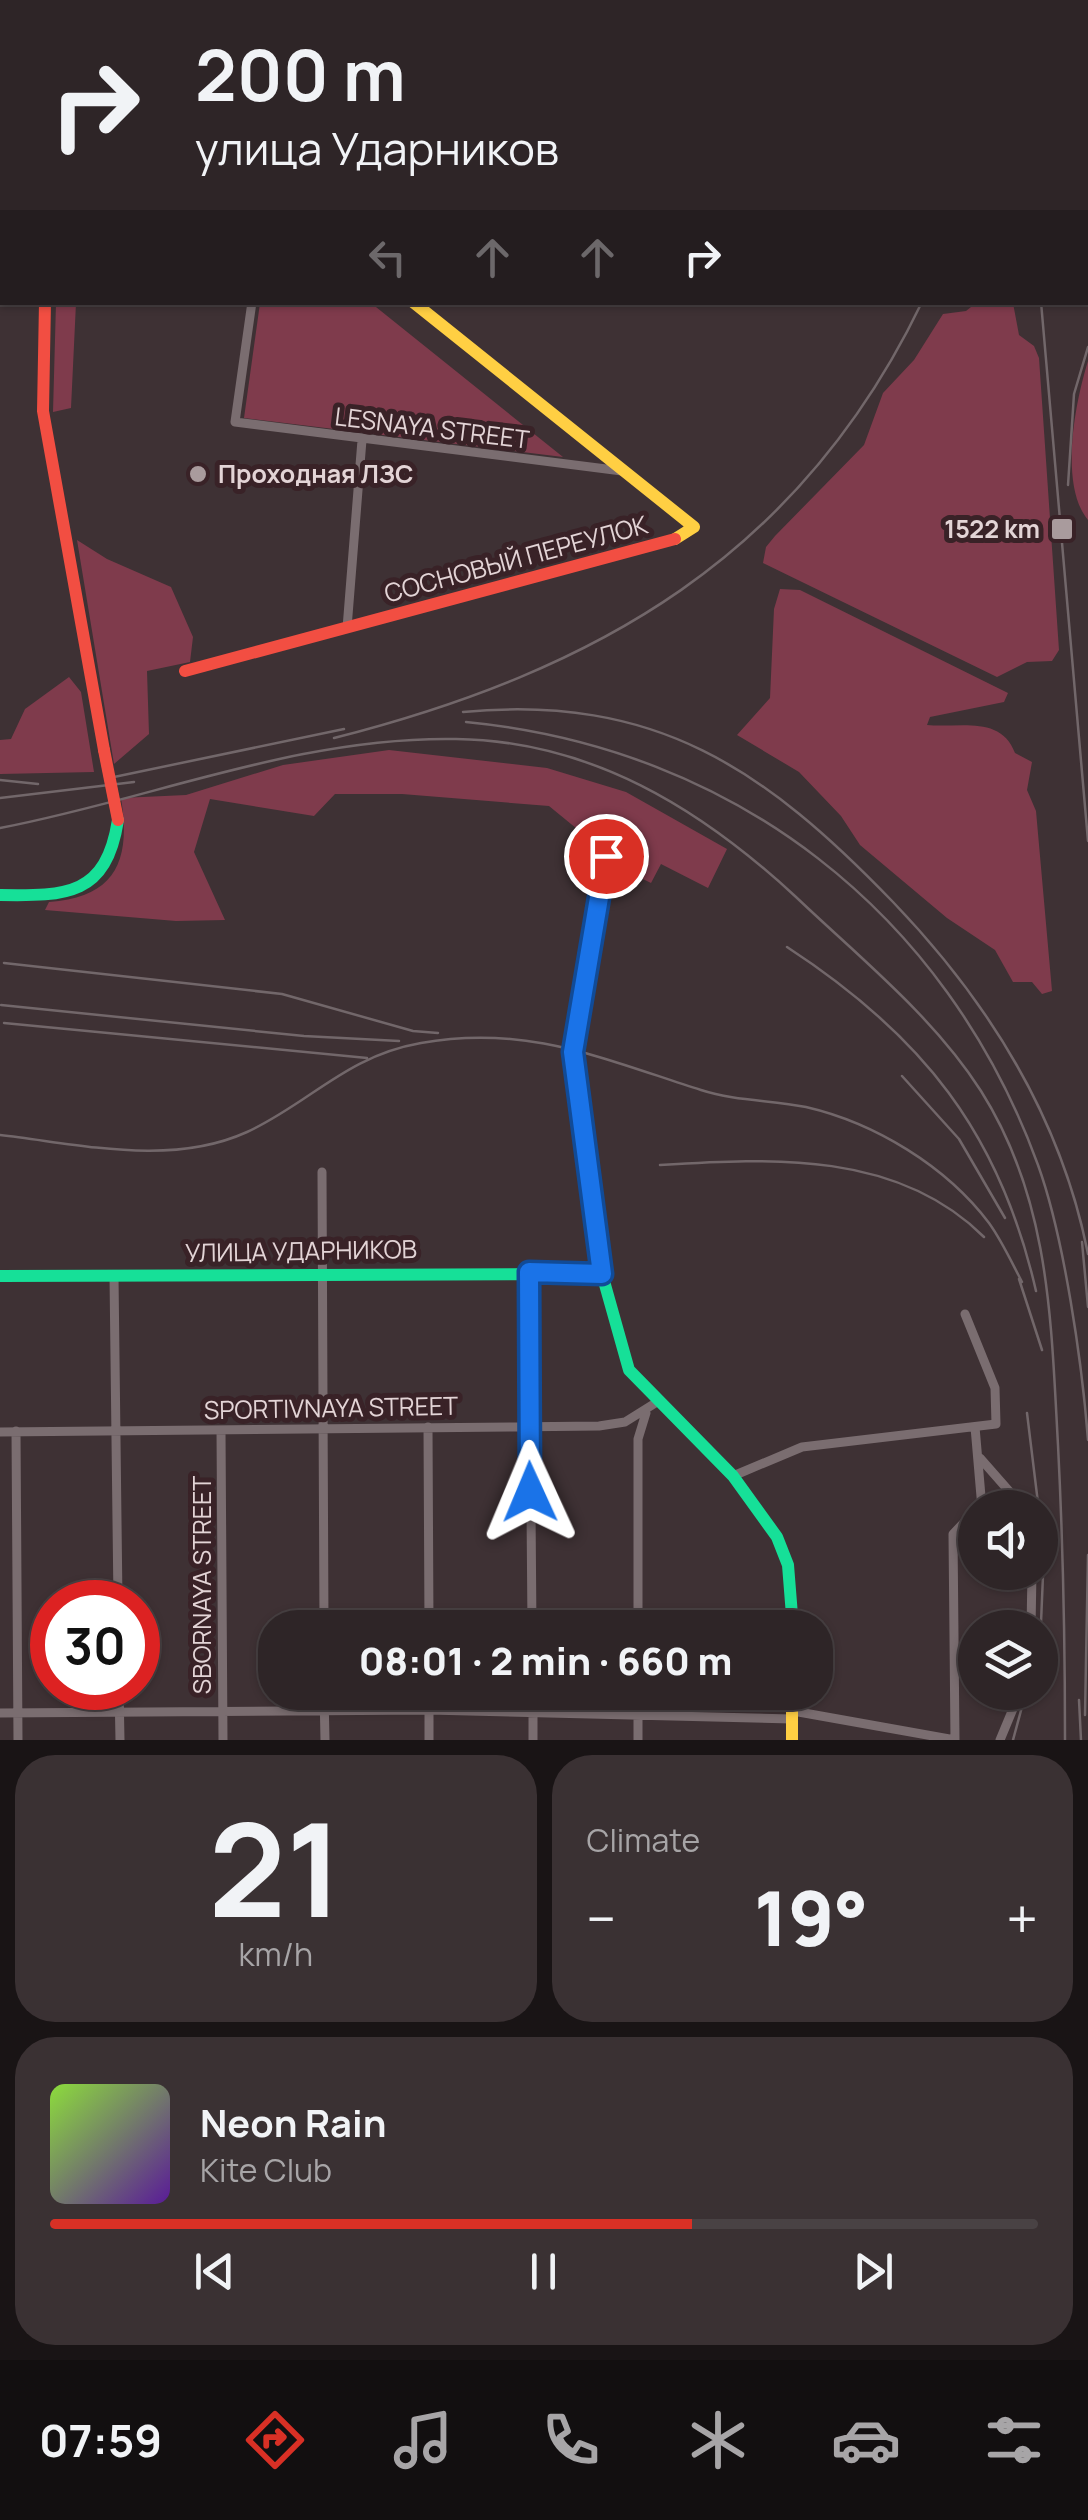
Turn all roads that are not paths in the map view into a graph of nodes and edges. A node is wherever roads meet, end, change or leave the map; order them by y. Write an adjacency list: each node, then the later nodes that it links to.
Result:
1 (45, 305): 9 (main road, bridge)
2 (252, 305): 4 (street, LESNAYA STREET)
3 (417, 305): 5 (main road)
4 (362, 440): 5 (street, LESNAYA STREET); 6 (street, СОСНОВЫЙ ПЕРЕУЛОК)
5 (624, 472): 6 (main road, СОСНОВЫЙ ПЕРЕУЛОК)
6 (347, 628): 7 (main road, СОСНОВЫЙ ПЕРЕУЛОК)
7 (185, 671)
8 (606, 856): 13 (street)
9 (0, 895)
10 (322, 1172): 12 (street)
11 (529, 1272): 12 (main road, УЛИЦА УДАРНИКОВ); 13 (main road, УЛИЦА УДАРНИКОВ); 20 (street)
12 (320, 1273): 15 (main road, УЛИЦА УДАРНИКОВ); 19 (street)
13 (602, 1274): 17 (main road)
14 (0, 1276): 15 (main road, УЛИЦА УДАРНИКОВ)
15 (114, 1276): 23 (street)
16 (965, 1314): 21 (street)
17 (657, 1402): 18 (street, SPORTIVNAYA STREET); 28 (main road)
18 (646, 1413): 20 (street, SPORTIVNAYA STREET); 36 (street)
19 (324, 1425): 22 (street, SPORTIVNAYA STREET); 24 (street, SPORTIVNAYA STREET); 33 (street)
20 (529, 1425): 22 (street, SPORTIVNAYA STREET); 35 (street)
21 (975, 1427): 27 (street); 28 (street)
22 (428, 1428): 34 (street)
23 (116, 1430): 24 (street, SPORTIVNAYA STREET); 26 (street, SPORTIVNAYA STREET); 32 (street)
24 (221, 1430): 48 (street, SBORNAYA STREET)
25 (0, 1432): 26 (street, SPORTIVNAYA STREET)
26 (16, 1432): 46 (street)
27 (978, 1456): 29 (street); 30 (street)
28 (733, 1476): 37 (main road)
29 (981, 1490)
30 (1009, 1490)
31 (958, 1530): 58 (street)
32 (118, 1580)
33 (324, 1610)
34 (429, 1610)
35 (532, 1610)
36 (638, 1610)
37 (791, 1610)
38 (120, 1710): 47 (street)
39 (429, 1710): 42 (street); 43 (street); 54 (street)
40 (793, 1710): 49 (main road)
41 (1012, 1710): 59 (street)
42 (324, 1712): 48 (street); 53 (street)
43 (533, 1713): 44 (street); 55 (street)
44 (638, 1713): 49 (street); 56 (street)
45 (0, 1714): 46 (street)
46 (18, 1714): 47 (street); 50 (street)
47 (120, 1714): 48 (street); 51 (street)
48 (222, 1715): 52 (street, SBORNAYA STREET)
49 (793, 1715): 57 (main road); 58 (street)
50 (18, 1740)
51 (120, 1740)
52 (222, 1740)
53 (325, 1740)
54 (429, 1740)
55 (533, 1740)
56 (638, 1740)
57 (792, 1740)
58 (955, 1740)
59 (1000, 1740)

